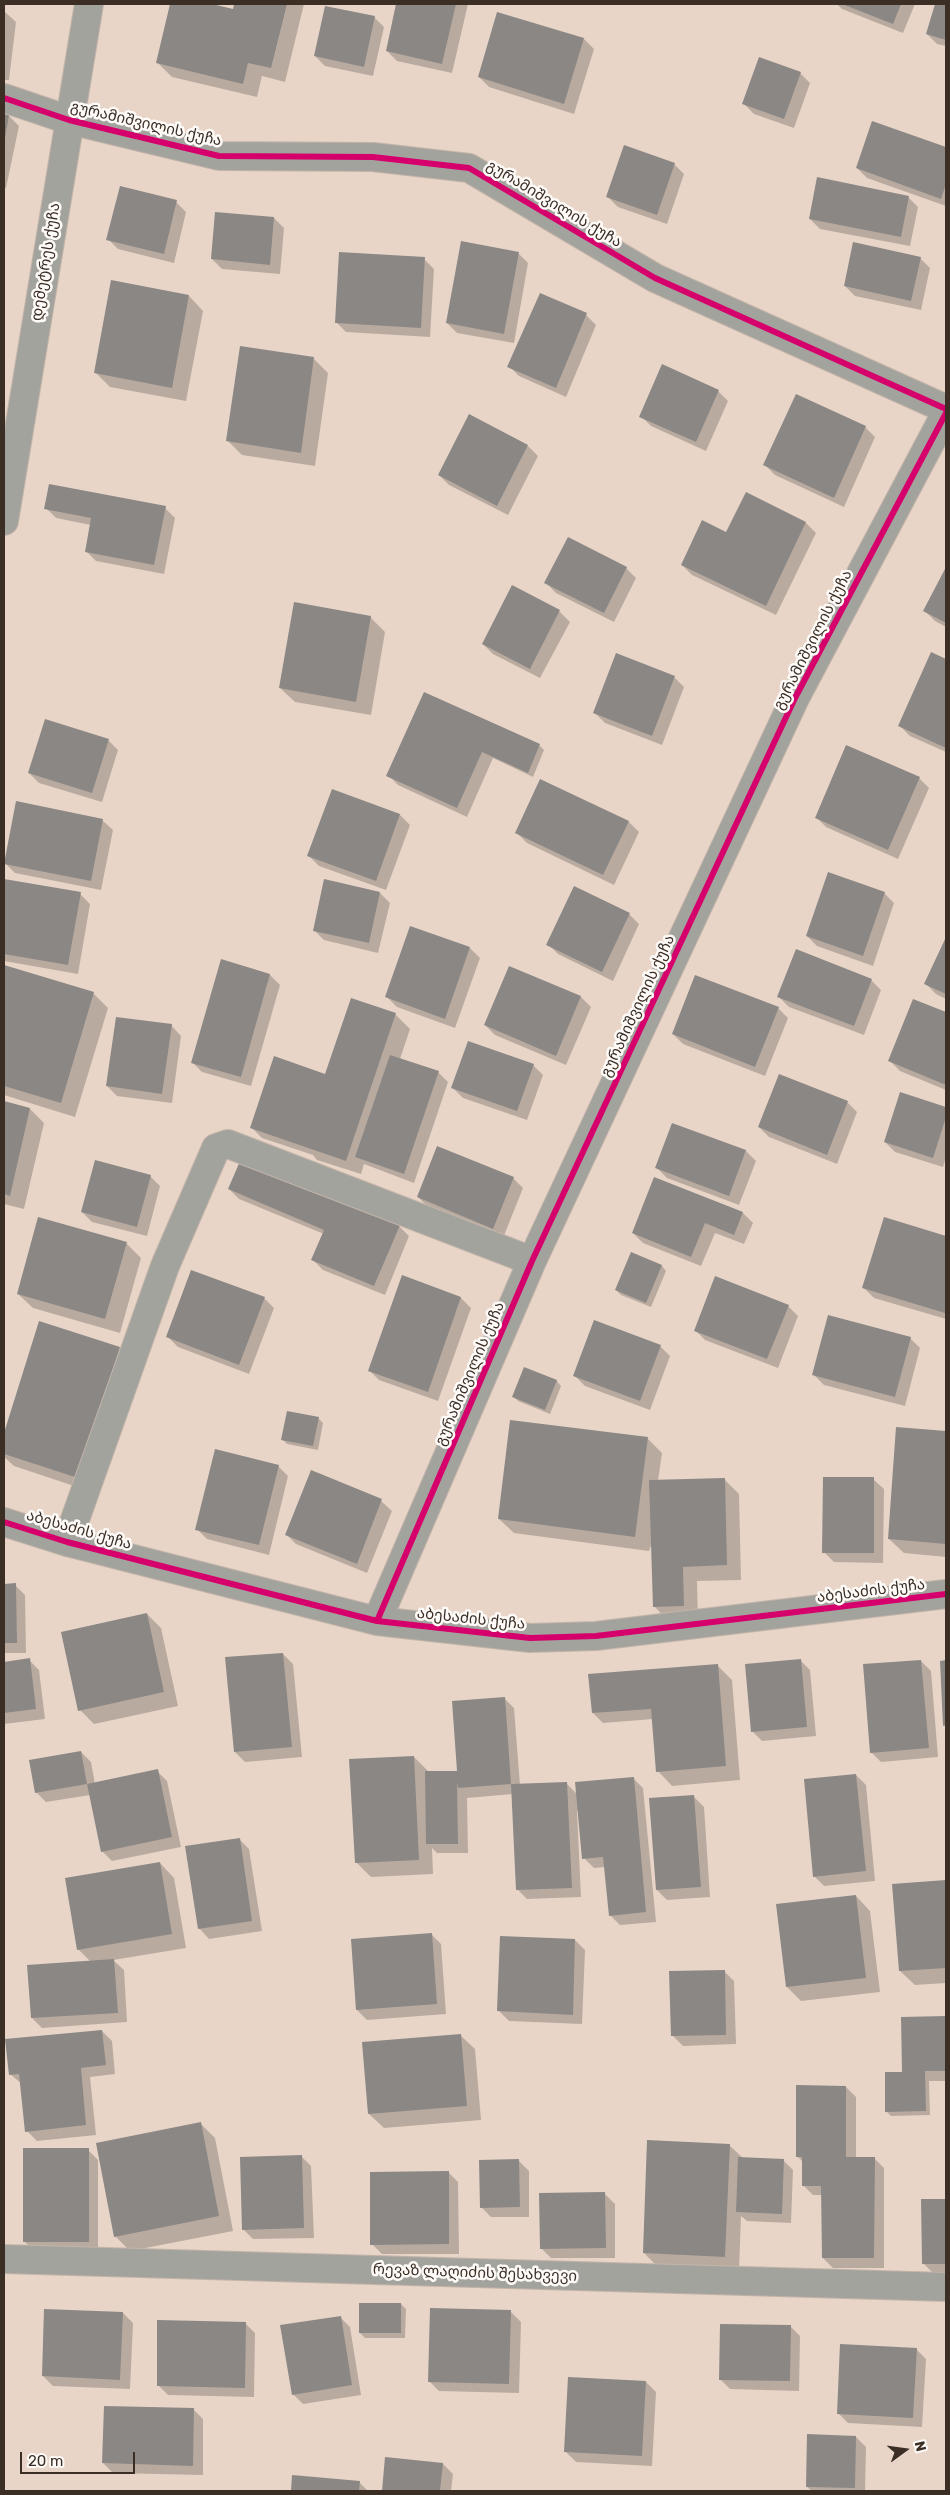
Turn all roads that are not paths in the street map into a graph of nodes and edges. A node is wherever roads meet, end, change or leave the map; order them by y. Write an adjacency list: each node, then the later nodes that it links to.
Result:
1 (89, 4): 3 (street, დემეტრეს ქუჩა)
2 (4, 98): 3 (street, გურამიშვილის ქუჩა)
3 (69, 120): 4 (street, გურამიშვილის ქუჩა); 5 (street, დემეტრეს ქუჩა)
4 (946, 411): 6 (street, გურამიშვილის ქუჩა)
5 (4, 521)
6 (532, 1261): 8 (street); 10 (street, გურამიშვილის ქუჩა)
7 (4, 1522): 8 (street, აბესაძის ქუჩა)
8 (67, 1542): 10 (street, აბესაძის ქუჩა)
9 (946, 1594): 10 (street, აბესაძის ქუჩა)
10 (377, 1621)
11 (4, 2260): 12 (street, რევაზ ლაღიძის შესახვევი)
12 (946, 2287)

